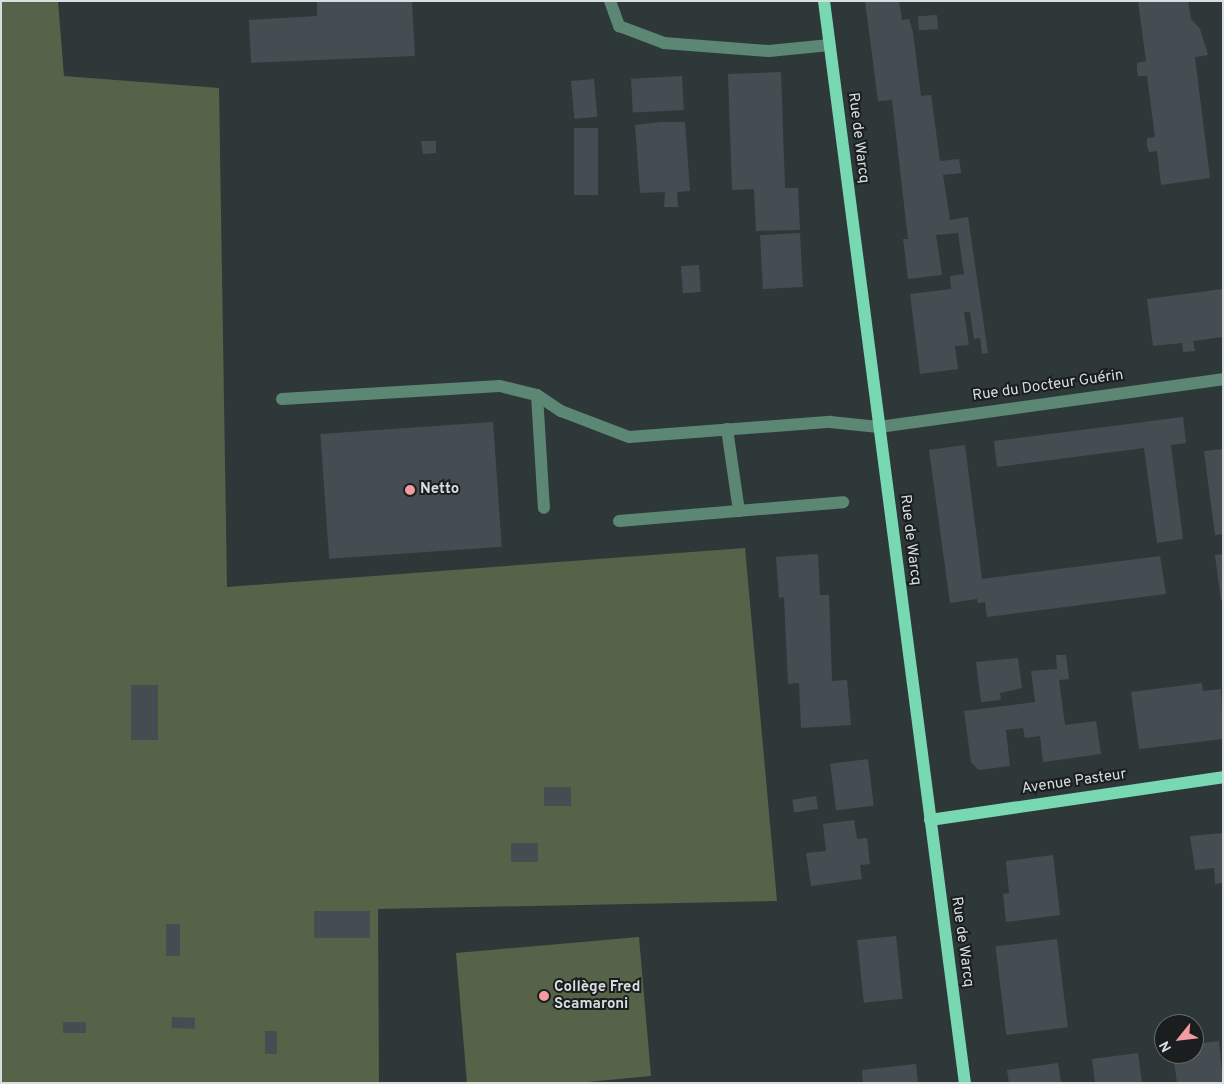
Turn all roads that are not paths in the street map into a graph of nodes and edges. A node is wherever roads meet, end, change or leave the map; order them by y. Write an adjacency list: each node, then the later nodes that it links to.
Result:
1 (610, 1): 3 (street)
2 (824, 1): 3 (main road, Rue de Warcq)
3 (830, 45): 7 (main road, Rue de Warcq)
4 (1223, 379): 7 (street, Rue du Docteur Guérin)
5 (537, 395): 6 (street); 8 (street, Rue du Docteur Guérin); 10 (street)
6 (282, 399)
7 (878, 428): 8 (street, Rue du Docteur Guérin); 14 (main road, Rue de Warcq)
8 (727, 429): 11 (street)
9 (843, 502): 11 (street)
10 (544, 508)
11 (739, 511): 12 (street)
12 (620, 521)
13 (1223, 777): 14 (main road, Avenue Pasteur)
14 (930, 820): 15 (main road, Rue de Warcq)
15 (965, 1083)

